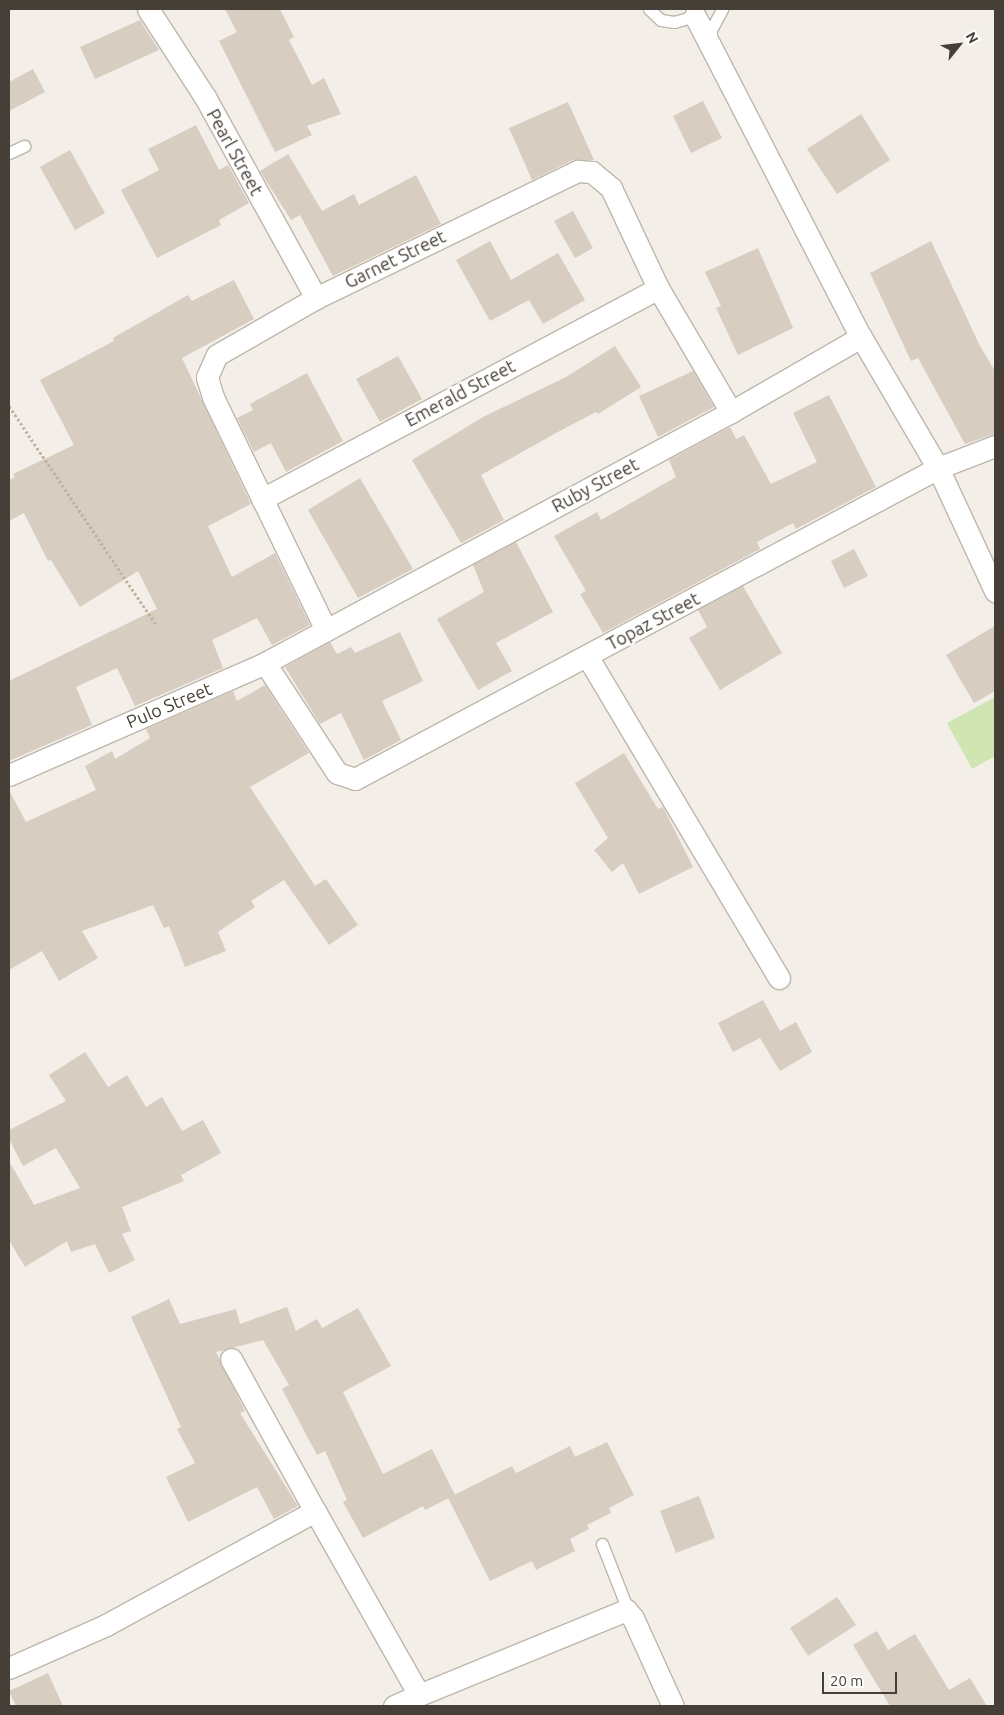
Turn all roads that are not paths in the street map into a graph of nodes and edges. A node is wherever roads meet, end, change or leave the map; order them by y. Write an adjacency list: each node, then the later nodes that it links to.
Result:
1 (148, 9): 9 (street, Pearl Street)
2 (649, 9): 4 (lane)
3 (722, 9): 5 (lane)
4 (695, 16): 5 (street)
5 (711, 42): 10 (street)
6 (24, 146): 7 (lane)
7 (9, 153)
8 (658, 288): 9 (street, Garnet Street); 11 (street); 14 (street, Emerald Street)
9 (316, 298): 14 (street, Garnet Street)
10 (861, 337): 11 (street, Ruby Street); 13 (street)
11 (731, 412): 16 (street, Ruby Street)
12 (995, 446): 13 (street, Topaz Street)
13 (938, 468): 15 (street); 17 (street, Topaz Street)
14 (262, 499): 16 (street)
15 (995, 591)
16 (326, 630): 18 (street, Pulo Street)
17 (587, 656): 18 (street, Topaz Street); 20 (street)
18 (265, 663): 19 (street, Pulo Street)
19 (9, 775)
20 (779, 978)
21 (231, 1360): 22 (street)
22 (315, 1511): 25 (street); 26 (street)
23 (602, 1544): 24 (lane)
24 (628, 1610): 26 (street); 28 (street)
25 (9, 1668)
26 (419, 1695): 27 (street)
27 (394, 1706)
28 (673, 1706)

